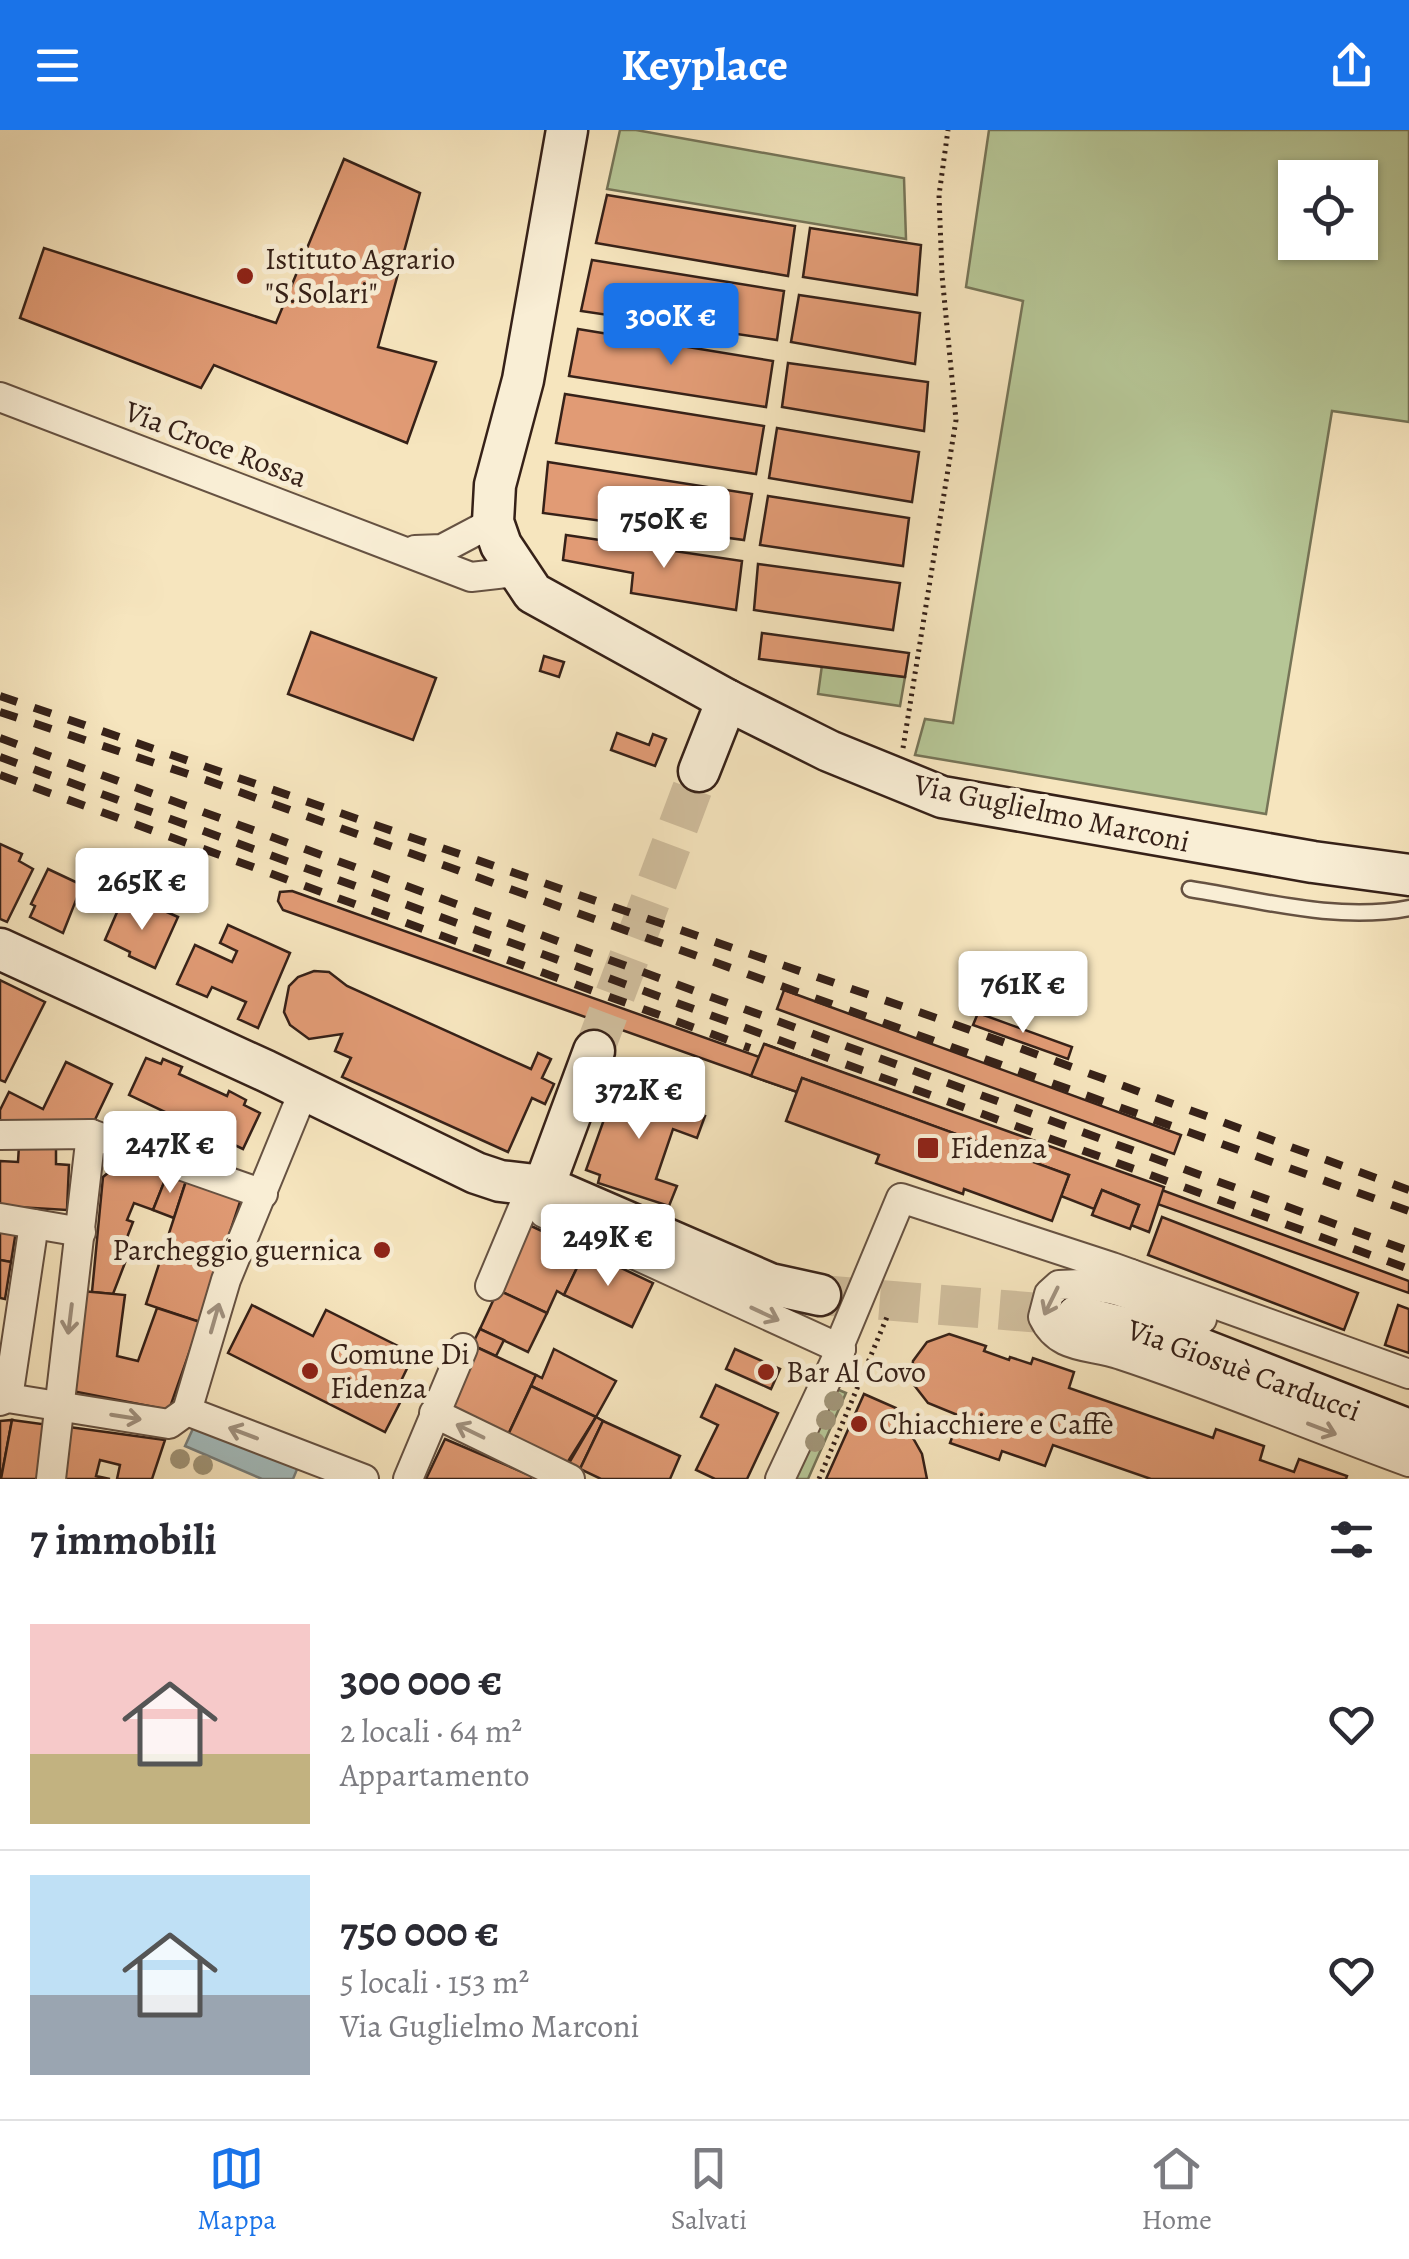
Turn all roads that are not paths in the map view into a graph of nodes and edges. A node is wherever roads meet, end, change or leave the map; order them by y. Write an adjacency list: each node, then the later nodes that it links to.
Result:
1 (567, 130): 3 (street)
2 (0, 398): 4 (street, Via Croce Rossa)
3 (494, 522): 4 (street); 5 (street)
4 (409, 551): 5 (street, Via Croce Rossa)
5 (516, 572): 6 (street, Via Guglielmo Marconi)
6 (727, 700): 7 (street); 8 (street, Via Guglielmo Marconi)
7 (698, 770)
8 (1409, 874)
9 (1190, 889): 10 (lane)
10 (1409, 908)
11 (0, 950): 13 (street)
12 (594, 1051): 16 (street)
13 (304, 1090): 16 (street); 17 (street)
14 (92, 1134): 15 (street); 17 (street); 20 (street)
15 (0, 1135)
16 (538, 1186): 22 (street); 23 (street); 26 (street, one-way to 26)
17 (263, 1194): 30 (street, one-way to 17)
18 (0, 1218): 19 (street)
19 (34, 1224): 20 (street); 28 (street)
20 (81, 1232): 29 (street, one-way to 29)
21 (1119, 1277): 26 (street); 27 (street); 33 (street, one-way to 33)
22 (490, 1286)
23 (820, 1295)
24 (1077, 1316): 32 (street, Via Giosuè Carducci)
25 (463, 1348): 31 (street)
26 (842, 1349): 38 (street)
27 (1409, 1377)
28 (4, 1400): 29 (street)
29 (60, 1407): 30 (street, one-way to 30); 34 (street)
30 (187, 1411): 35 (street, one-way to 30)
31 (434, 1414): 36 (street); 37 (street, one-way to 31)
32 (1409, 1430)
33 (1409, 1462)
34 (51, 1479)
35 (364, 1479)
36 (408, 1479)
37 (570, 1479)
38 (780, 1479)

